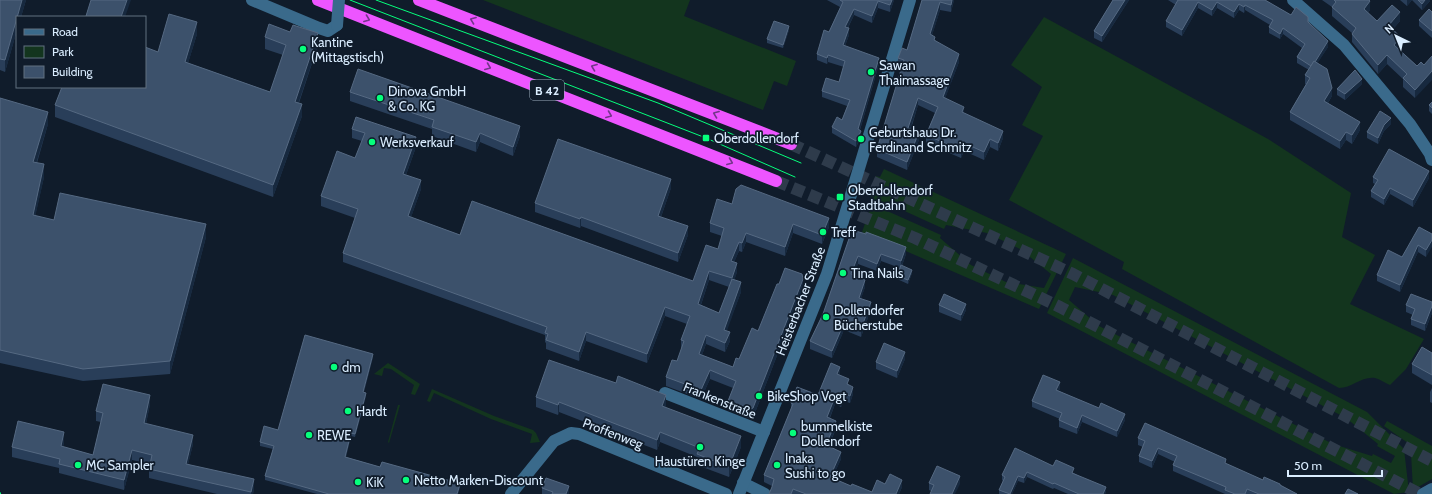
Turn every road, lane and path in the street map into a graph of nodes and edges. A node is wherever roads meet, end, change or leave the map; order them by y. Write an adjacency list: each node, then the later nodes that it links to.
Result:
1 (252, 0): 3 (street, bridge)
2 (318, 0): 9 (highway, B 42, one-way to 9)
3 (339, 0)
4 (419, 0): 7 (highway, one-way to 4)
5 (910, 0): 11 (street, Heisterbacher Straße)
6 (1293, 0): 8 (street)
7 (791, 144)
8 (1431, 156)
9 (776, 181)
10 (665, 393): 11 (street, Frankenstraße)
11 (764, 432): 12 (street, Heisterbacher Straße)
12 (741, 489): 16 (street)
13 (1432, 489): 17 (street)
14 (511, 494): 15 (street, Proffenweg)
15 (726, 494)
16 (765, 494)
17 (1423, 494)

